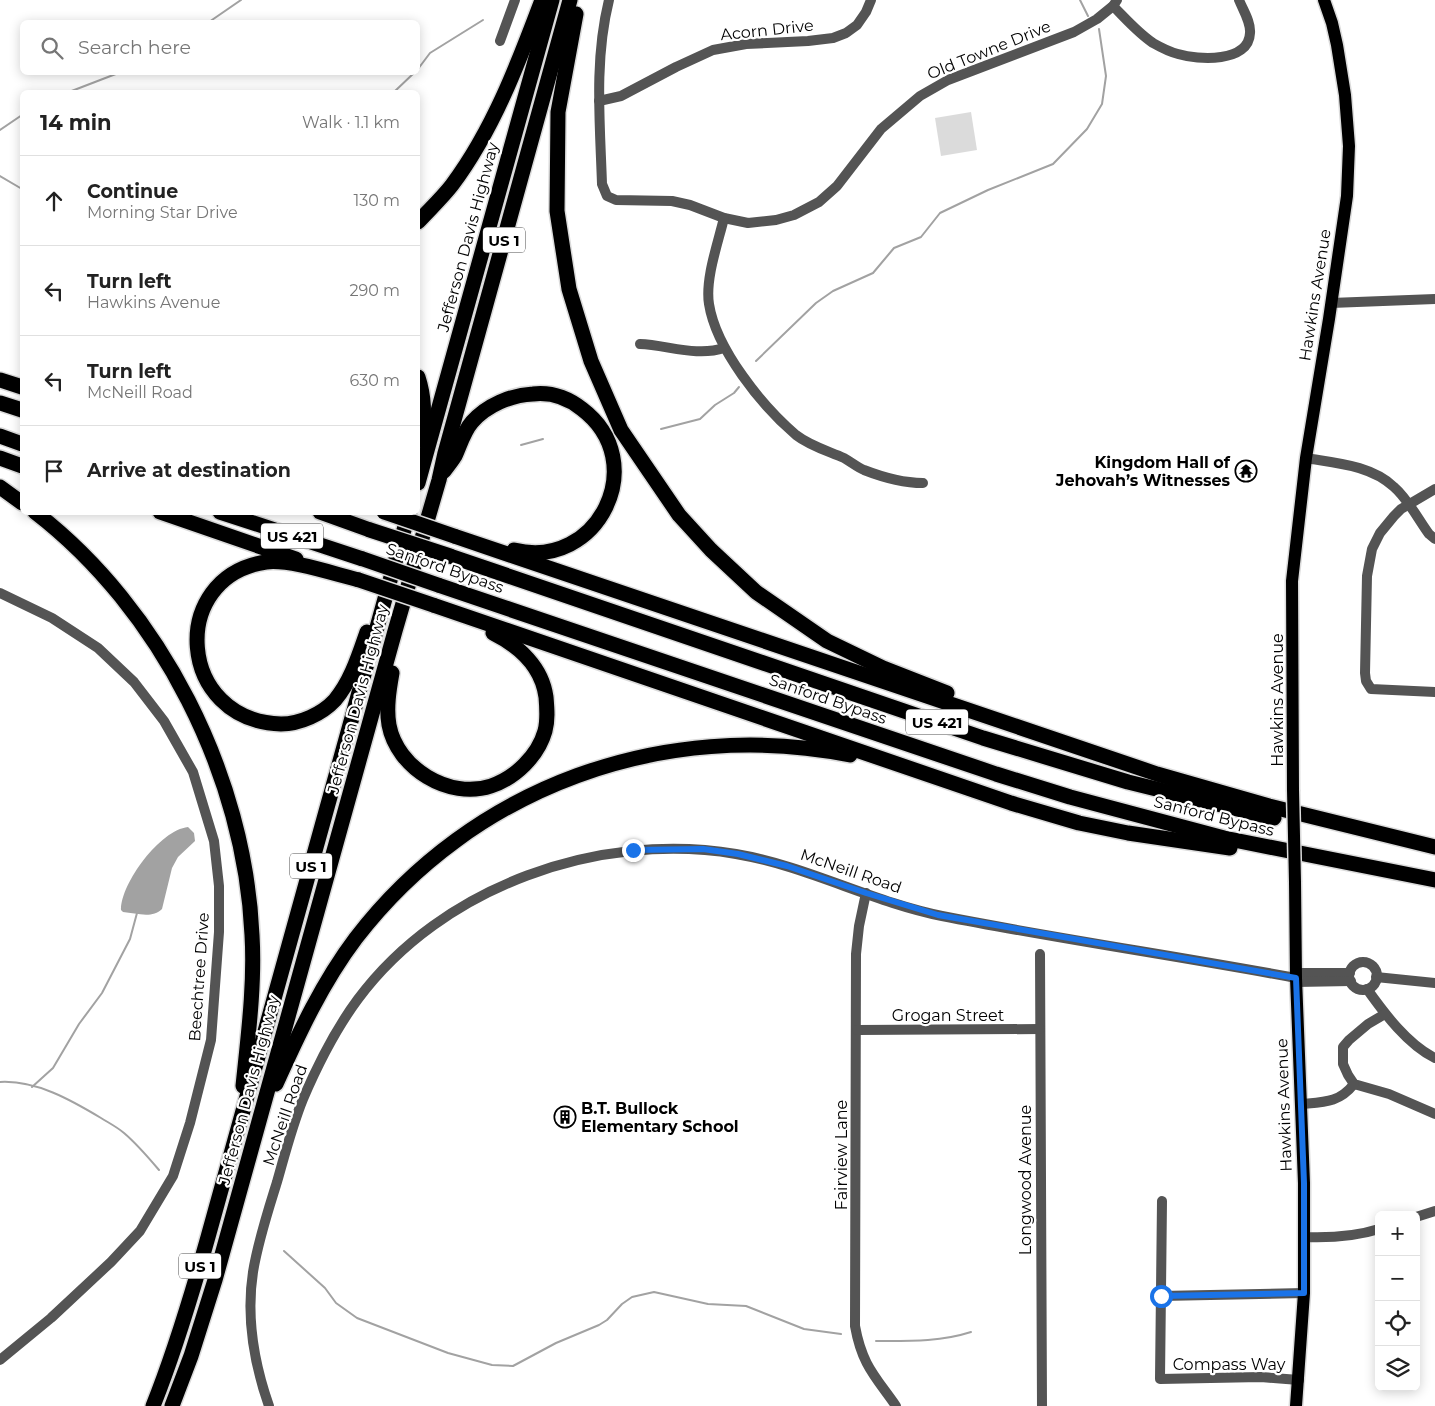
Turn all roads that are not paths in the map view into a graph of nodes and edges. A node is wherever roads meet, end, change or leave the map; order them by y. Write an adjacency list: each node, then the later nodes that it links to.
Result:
1 (515, 0): 11 (street)
2 (542, 0): 14 (highway)
3 (552, 0): 32 (highway, Jefferson Davis Highway / US 1)
4 (570, 0): 33 (highway, Jefferson Davis Highway / US 1)
5 (578, 0): 53 (highway)
6 (609, 0): 12 (street)
7 (871, 0): 12 (street, Acorn Drive)
8 (1239, 0): 10 (street)
9 (1324, 0): 16 (main road, Hawkins Avenue)
10 (1115, 3): 13 (street, Old Towne Drive)
11 (500, 41)
12 (599, 101): 13 (street, Old Towne Drive)
13 (724, 218): 18 (street)
14 (420, 220)
15 (1435, 299): 16 (street)
16 (1331, 303): 30 (main road, Hawkins Avenue)
17 (640, 344): 18 (street)
18 (724, 348): 34 (street)
19 (0, 372): 20 (highway)
20 (20, 377)
21 (0, 380): 23 (highway)
22 (420, 384): 28 (highway)
23 (20, 386)
24 (0, 403): 25 (highway)
25 (20, 409)
26 (0, 436): 27 (highway)
27 (20, 443)
28 (420, 450)
29 (0, 458): 31 (highway)
30 (1306, 458): 38 (street); 60 (main road, Hawkins Avenue, bridge)
31 (20, 465)
32 (420, 473)
33 (439, 480): 45 (highway); 51 (highway, Jefferson Davis Highway / US 1)
34 (923, 483)
35 (0, 487): 37 (highway)
36 (1435, 489): 38 (street)
37 (20, 502)
38 (1408, 505): 46 (street); 52 (street)
39 (39, 515): 72 (highway)
40 (169, 515): 47 (highway)
41 (229, 515): 56 (highway, Sanford Bypass / US 421, bridge)
42 (328, 515): 55 (highway, Sanford Bypass / US 421, bridge)
43 (393, 515): 45 (highway, bridge)
44 (408, 515): 50 (highway, Jefferson Davis Highway / US 1)
45 (454, 536): 53 (highway)
46 (1435, 539)
47 (359, 580): 49 (highway, bridge); 50 (highway)
48 (0, 593): 81 (street, Beechtree Drive)
49 (437, 606): 51 (highway); 54 (highway)
50 (383, 608): 72 (highway, Jefferson Davis Highway / US 1)
51 (395, 631): 73 (highway, Jefferson Davis Highway / US 1)
52 (1435, 692)
53 (1051, 738): 55 (highway)
54 (952, 783): 56 (highway); 73 (highway)
55 (1435, 848)
56 (1389, 872): 57 (highway, Sanford Bypass / US 421)
57 (1435, 880)
58 (866, 893): 60 (street, McNeill Road); 67 (street, Fairview Lane); 85 (street, McNeill Road)
59 (1040, 954): 66 (street, Longwood Avenue)
60 (1296, 977): 61 (street, McNeill Road); 70 (main road, Hawkins Avenue)
61 (1350, 977): 62 (street); 64 (street)
62 (1376, 977): 63 (street); 64 (street)
63 (1435, 983)
64 (1367, 989): 65 (street)
65 (1385, 1014): 68 (street); 69 (street)
66 (1040, 1029): 67 (street, Grogan Street); 87 (street, Longwood Avenue)
67 (857, 1030): 86 (street, Fairview Lane)
68 (1435, 1058)
69 (1354, 1084): 70 (street); 71 (street)
70 (1301, 1104): 78 (main road, Hawkins Avenue)
71 (1435, 1114)
72 (239, 1124): 83 (highway, Jefferson Davis Highway / US 1)
73 (257, 1126): 84 (highway, Jefferson Davis Highway / US 1)
74 (1162, 1202): 80 (street)
75 (1435, 1212): 76 (street)
76 (1420, 1216)
77 (1375, 1230): 78 (street)
78 (1304, 1237): 79 (main road, Hawkins Avenue)
79 (1304, 1293): 80 (street); 82 (main road, Hawkins Avenue)
80 (1161, 1296): 82 (street, Compass Way)
81 (0, 1360)
82 (1298, 1380): 88 (main road, Hawkins Avenue)
83 (153, 1406)
84 (172, 1406)
85 (269, 1406)
86 (896, 1406)
87 (1042, 1406)
88 (1296, 1406)

